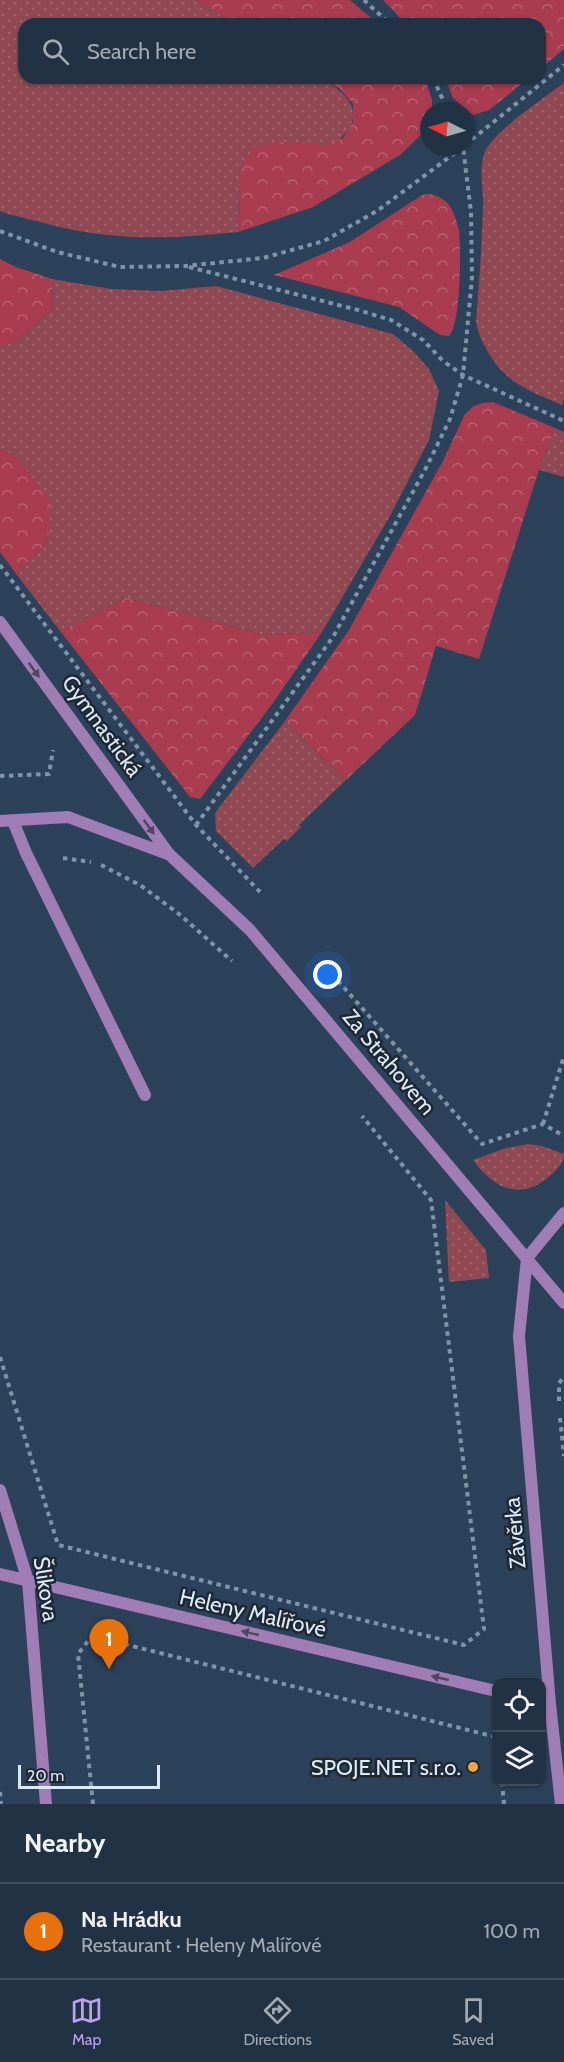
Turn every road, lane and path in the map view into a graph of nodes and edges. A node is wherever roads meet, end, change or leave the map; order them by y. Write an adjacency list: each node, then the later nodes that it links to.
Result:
1 (364, 0): 2 (path)
2 (384, 18)
3 (564, 65): 4 (path)
4 (546, 80)
5 (437, 84): 7 (path)
6 (541, 84): 8 (path)
7 (444, 102)
8 (474, 138)
9 (451, 156): 12 (path)
10 (465, 156): 13 (path)
11 (0, 231): 12 (path)
12 (185, 266): 13 (path)
13 (463, 375): 14 (path); 21 (path)
14 (564, 421)
15 (0, 565): 21 (path)
16 (0, 622): 23 (street, Gymnastická, one-way to 23)
17 (47, 742): 18 (path)
18 (0, 776)
19 (0, 821): 20 (street, Za Strahovem)
20 (13, 821): 22 (street); 23 (street, Za Strahovem)
21 (196, 825): 24 (path)
22 (26, 852): 25 (path); 28 (street)
23 (170, 855): 33 (street, Za Strahovem)
24 (267, 901)
25 (234, 963)
26 (330, 972): 30 (path)
27 (564, 1056): 30 (path)
28 (145, 1095)
29 (355, 1108): 35 (path)
30 (543, 1124): 31 (path)
31 (564, 1136)
32 (564, 1213): 33 (street)
33 (527, 1258): 34 (street, Za Strahovem); 41 (street, Závěrka)
34 (564, 1303)
35 (0, 1357)
36 (564, 1377): 37 (path)
37 (564, 1456)
38 (0, 1490): 40 (street, Šlikova)
39 (0, 1574): 40 (street, Heleny Malířové)
40 (28, 1581): 42 (street, Heleny Malířové, one-way to 40); 48 (street, Šlikova)
41 (544, 1678)
42 (492, 1690)
43 (546, 1703): 51 (street, Závěrka)
44 (492, 1736): 49 (path)
45 (502, 1786): 50 (path)
46 (0, 1792): 47 (path)
47 (1, 1804)
48 (46, 1804)
49 (93, 1804)
50 (504, 1804)
51 (561, 1804)

